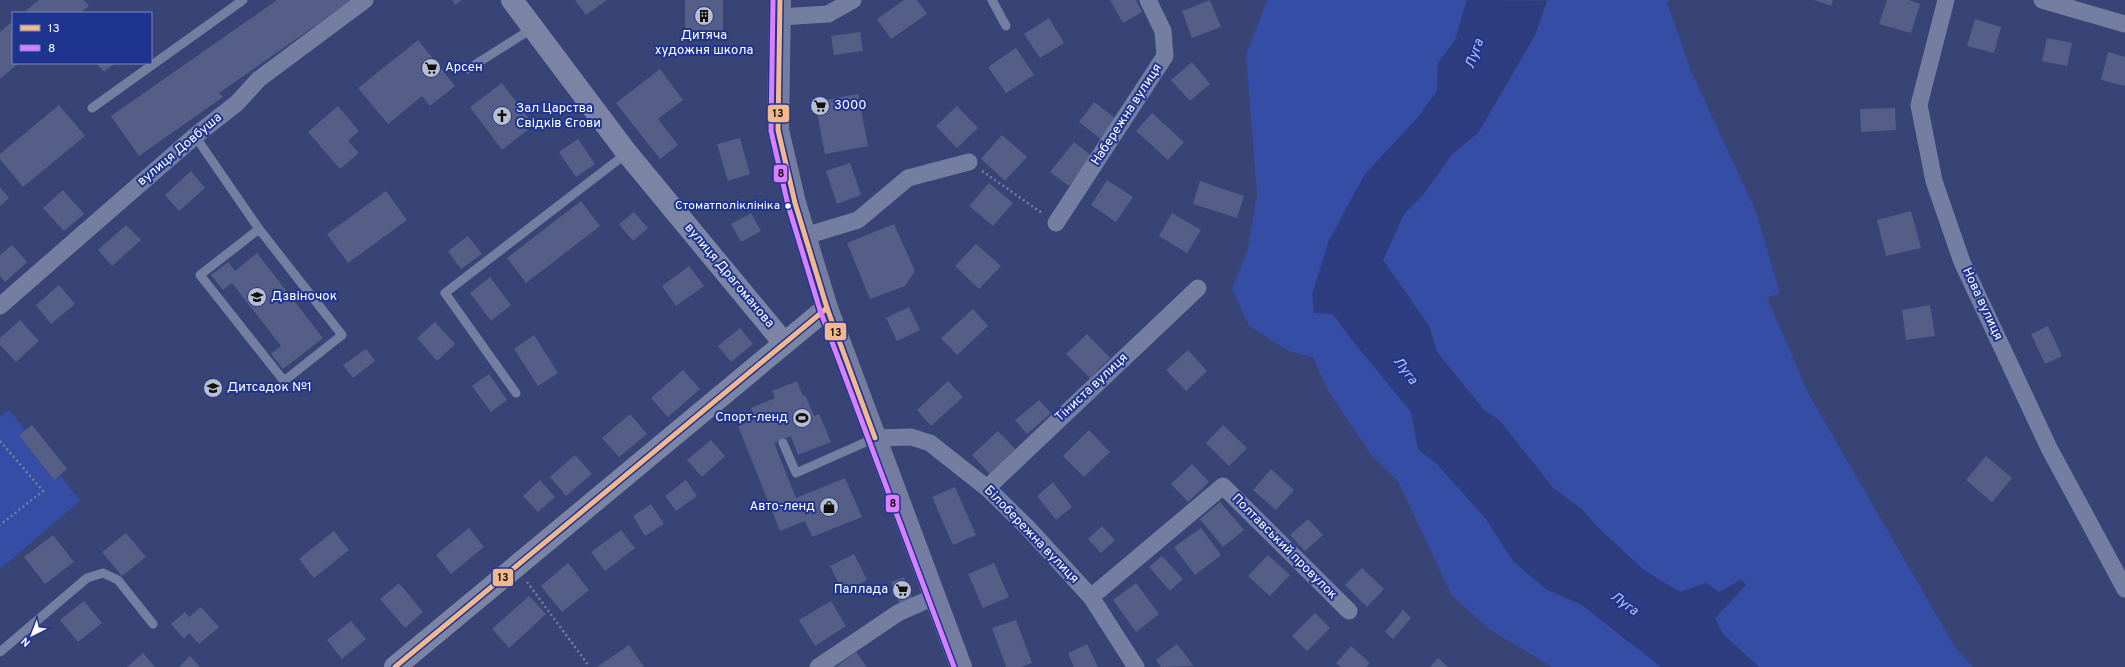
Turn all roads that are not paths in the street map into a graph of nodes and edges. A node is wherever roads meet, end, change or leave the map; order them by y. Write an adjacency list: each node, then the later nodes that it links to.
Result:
1 (243, 0): 14 (lane)
2 (365, 0): 15 (street, вулиця Довбуша)
3 (512, 0): 12 (street, вулиця Драгоманова)
4 (853, 0): 9 (street)
5 (992, 0): 11 (lane)
6 (1148, 0): 18 (street, Набережна вулиця)
7 (1946, 0): 29 (street, Нова вулиця)
8 (2042, 0): 10 (street)
9 (780, 9): 20 (main road)
10 (2125, 24)
11 (1006, 26)
12 (533, 28): 13 (lane); 16 (street, вулиця Драгоманова)
13 (468, 69)
14 (92, 108)
15 (196, 136): 19 (lane); 22 (street, вулиця Довбуша)
16 (627, 153): 24 (street, вулиця Драгоманова); 25 (lane)
17 (969, 162): 20 (street)
18 (1056, 223)
19 (259, 229): 19 (lane)
20 (805, 236): 23 (main road)
21 (1198, 288): 28 (street, Тіниста вулиця)
22 (0, 306)
23 (827, 308): 24 (street); 26 (main road)
24 (784, 343): 35 (street)
25 (516, 393)
26 (875, 438): 27 (lane); 28 (street, Білобережна вулиця); 30 (main road)
27 (783, 443)
28 (987, 488): 31 (street, Білобережна вулиця)
29 (2125, 589)
30 (934, 597): 36 (street); 37 (main road)
31 (1091, 597): 32 (street, Полтавський провулок); 38 (street, Білобережна вулиця)
32 (1349, 611)
33 (153, 624): 34 (lane)
34 (0, 652)
35 (395, 667)
36 (818, 667)
37 (961, 667)
38 (1136, 667)

